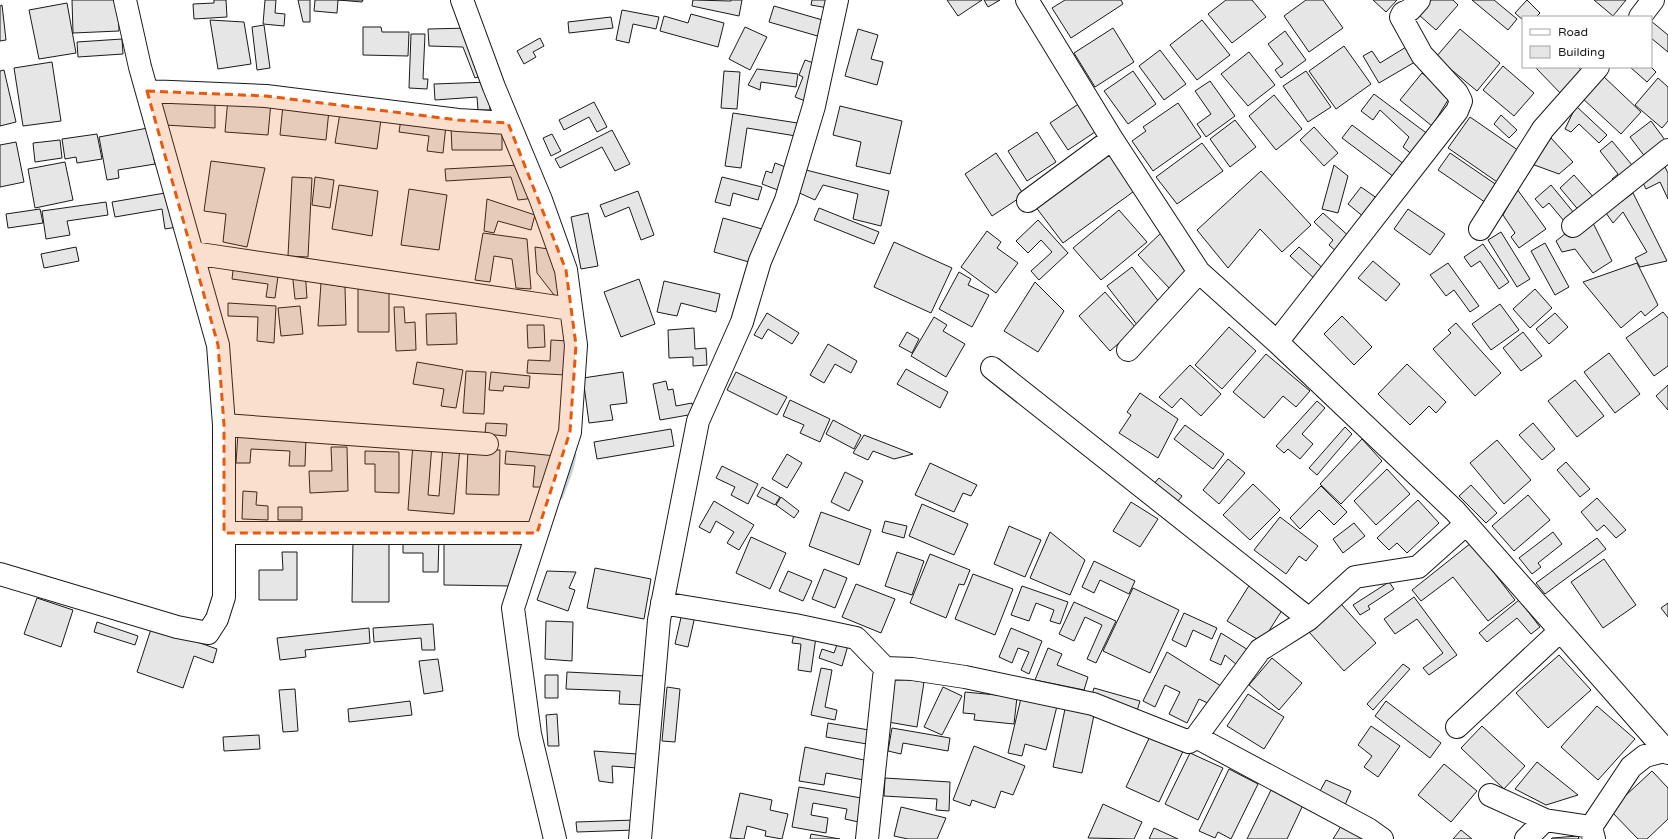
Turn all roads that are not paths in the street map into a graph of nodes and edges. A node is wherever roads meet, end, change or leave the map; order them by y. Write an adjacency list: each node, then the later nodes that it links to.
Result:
1 (125, 0): 9 (street)
2 (462, 0): 10 (street)
3 (837, 0): 28 (street)
4 (1027, 0): 11 (street)
5 (1420, 0): 19 (street)
6 (1654, 0): 7 (street)
7 (1641, 16)
8 (1597, 68): 15 (street)
9 (147, 91): 10 (street); 16 (street)
10 (508, 123): 18 (street)
11 (1112, 139): 13 (street); 17 (street)
12 (1668, 150): 14 (street)
13 (1028, 201)
14 (1573, 226)
15 (1480, 228)
16 (193, 253): 18 (street); 22 (street)
17 (1199, 272): 19 (street); 20 (street)
18 (571, 309): 26 (street)
19 (1278, 342): 24 (street)
20 (1128, 350)
21 (992, 368): 29 (street)
22 (224, 425): 23 (street); 25 (street)
23 (486, 444)
24 (1465, 525): 29 (street); 30 (street)
25 (224, 533): 26 (street); 27 (street)
26 (537, 533): 38 (street)
27 (0, 574)
28 (662, 603): 31 (street); 39 (street)
29 (1309, 619): 33 (street)
30 (1560, 631): 32 (street); 34 (street)
31 (884, 668): 33 (street); 40 (street)
32 (1457, 727)
33 (1196, 737): 41 (street)
34 (1668, 751): 37 (street)
35 (1490, 795): 36 (street)
36 (1545, 820): 37 (street); 42 (street)
37 (1592, 833)
38 (555, 839)
39 (640, 839)
40 (867, 839)
41 (1382, 839)
42 (1526, 839)

